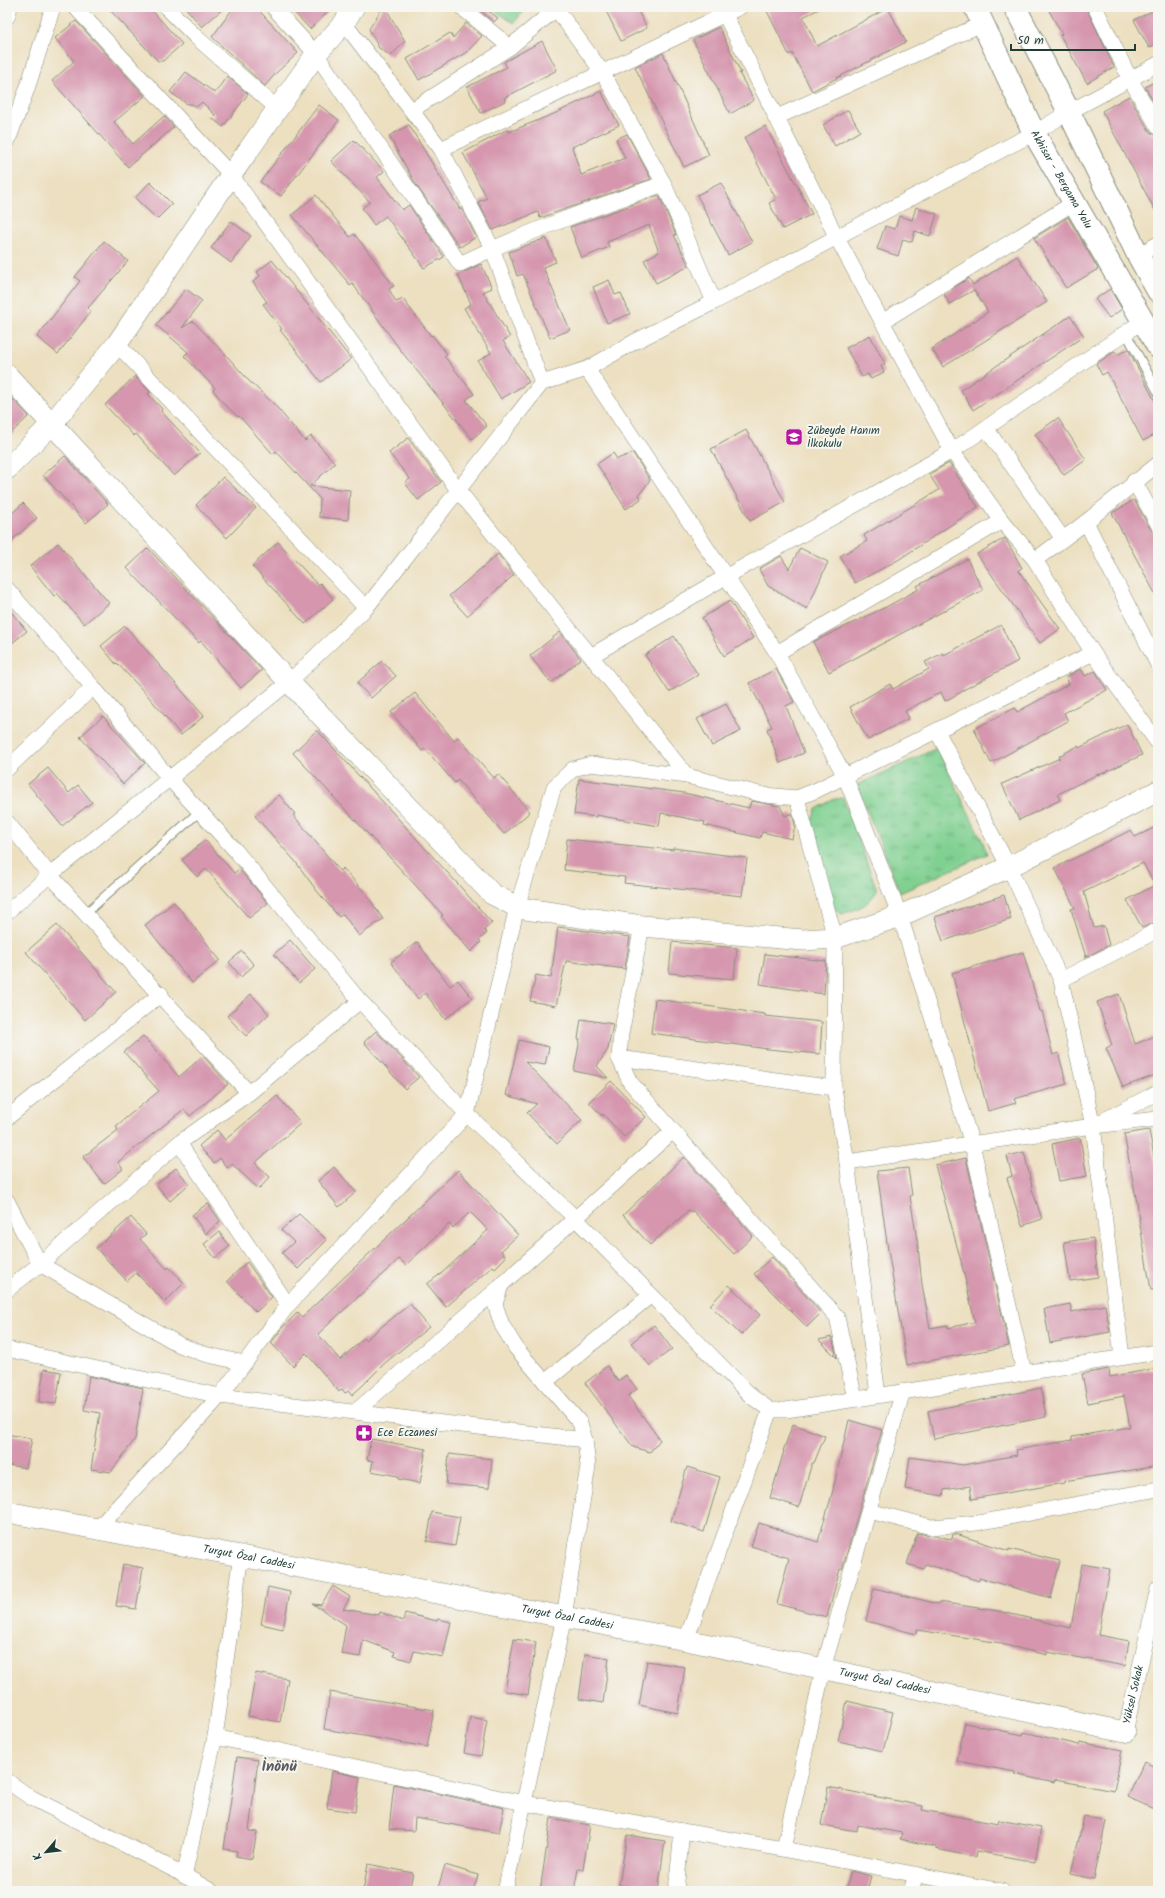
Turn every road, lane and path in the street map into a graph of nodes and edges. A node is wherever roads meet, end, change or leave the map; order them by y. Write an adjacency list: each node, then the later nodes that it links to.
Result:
1 (10, 7): 14 (street)
2 (53, 7): 26 (street)
3 (75, 7): 28 (street)
4 (166, 7): 20 (street)
5 (273, 7): 16 (street)
6 (460, 7): 15 (street)
7 (740, 7): 11 (street)
8 (1015, 7): 22 (main road)
9 (1095, 7): 19 (street)
10 (556, 8): 15 (street); 18 (street)
11 (723, 11): 18 (street); 23 (street)
12 (349, 15): 16 (street); 21 (street)
13 (980, 15): 23 (street); 25 (main road, Akhisar - Bergama Yolu)
14 (7, 17)
15 (510, 47): 21 (street)
16 (316, 54): 20 (street); 33 (street)
17 (1158, 64): 19 (street)
18 (603, 73): 27 (street); 29 (street)
19 (1130, 79): 22 (street); 24 (street)
20 (278, 109): 28 (street)
21 (412, 110): 27 (street)
22 (1069, 112): 25 (street); 34 (main road)
23 (775, 118): 31 (street)
24 (1158, 127)
25 (1034, 134): 30 (main road, Akhisar - Bergama Yolu); 31 (street)
26 (7, 143)
27 (441, 149): 33 (street)
28 (231, 175): 39 (street); 51 (street)
29 (664, 184): 33 (street); 36 (street)
30 (1074, 202): 37 (street); 38 (main road, Akhisar - Bergama Yolu)
31 (837, 238): 36 (street); 37 (street)
32 (1158, 244): 34 (street)
33 (492, 248): 43 (street)
34 (1138, 255): 35 (main road)
35 (1158, 291)
36 (714, 302): 41 (street)
37 (882, 322): 47 (street)
38 (1135, 327): 40 (main road, Akhisar - Bergama Yolu); 44 (lane); 46 (street)
39 (117, 344): 45 (street); 59 (street)
40 (1158, 347)
41 (588, 369): 43 (street); 57 (street)
42 (7, 375): 45 (street)
43 (542, 383): 51 (street)
44 (1158, 392)
45 (51, 425): 49 (street); 64 (street)
46 (986, 428): 47 (street); 55 (street)
47 (952, 451): 52 (street); 57 (street)
48 (1158, 464): 50 (street)
49 (7, 469)
50 (1134, 482): 53 (street); 54 (street)
51 (458, 490): 59 (street); 62 (street)
52 (1002, 521): 56 (street); 60 (street)
53 (1086, 522): 55 (street); 63 (street)
54 (1158, 524)
55 (1063, 539): 56 (street)
56 (1035, 560): 61 (street)
57 (727, 576): 60 (street); 62 (street)
58 (7, 589): 65 (street)
59 (366, 608): 64 (street)
60 (777, 653): 70 (street)
61 (1093, 653): 66 (street); 67 (street)
62 (591, 656): 69 (street)
63 (1158, 666)
64 (289, 682): 71 (street); 78 (street)
65 (93, 687): 68 (street); 71 (street)
66 (937, 731): 70 (street); 76 (street)
67 (1158, 743)
68 (7, 769)
69 (687, 776): 73 (street); 78 (street)
70 (845, 776): 73 (street); 81 (street)
71 (170, 778): 74 (street); 77 (street)
72 (1158, 791): 76 (street)
73 (797, 798): 84 (street)
74 (200, 810): 80 (lane); 87 (street)
75 (7, 822): 77 (street)
76 (1009, 867): 81 (street); 85 (street)
77 (50, 875): 79 (street); 80 (street)
78 (517, 907): 82 (street); 92 (street)
79 (7, 912)
80 (85, 914): 86 (street)
81 (900, 916): 84 (street); 98 (street)
82 (642, 926): 84 (street); 88 (street)
83 (1158, 930): 85 (street)
84 (835, 938): 89 (street)
85 (1061, 980): 95 (street)
86 (161, 994): 91 (street); 93 (street)
87 (360, 1001): 91 (street); 92 (street)
88 (619, 1058): 89 (street); 96 (street)
89 (834, 1088): 99 (street)
90 (1158, 1092): 95 (street)
91 (249, 1093): 97 (street)
92 (467, 1114): 101 (street); 106 (street)
93 (7, 1118)
94 (1158, 1119): 95 (street)
95 (1093, 1126): 98 (street); 109 (street)
96 (673, 1131): 101 (street); 116 (street)
97 (179, 1143): 102 (street); 106 (street)
98 (972, 1144): 99 (street); 111 (street)
99 (847, 1162): 114 (street)
100 (7, 1201): 102 (street)
101 (574, 1218): 103 (street); 105 (street)
102 (40, 1264): 104 (street); 110 (street)
103 (501, 1285): 112 (street); 118 (street)
104 (7, 1290)
105 (651, 1295): 112 (street); 117 (street)
106 (288, 1304): 110 (street)
107 (7, 1349): 115 (street)
108 (1158, 1352): 109 (street)
109 (1122, 1357): 111 (street)
110 (244, 1363): 115 (street)
111 (1024, 1372): 113 (street)
112 (545, 1382): 119 (street)
113 (903, 1391): 114 (street); 121 (street)
114 (878, 1395): 116 (street)
115 (220, 1396): 118 (street); 123 (street)
116 (855, 1399): 117 (street)
117 (770, 1410): 127 (street)
118 (355, 1412): 119 (street)
119 (585, 1440): 126 (street)
120 (1158, 1489): 121 (street)
121 (869, 1511): 128 (street)
122 (7, 1512): 123 (street, Turgut Özal Caddesi)
123 (98, 1528): 124 (street, Turgut Özal Caddesi)
124 (241, 1555): 126 (street, Turgut Özal Caddesi); 130 (street)
125 (1158, 1588): 129 (street, Yüksel Sokak)
126 (564, 1617): 127 (street, Turgut Özal Caddesi); 132 (street)
127 (686, 1640): 128 (street, Turgut Özal Caddesi)
128 (823, 1669): 129 (street, Turgut Özal Caddesi); 134 (street)
129 (1125, 1732)
130 (215, 1738): 132 (street); 136 (street)
131 (7, 1781): 136 (street)
132 (524, 1803): 133 (street); 138 (street)
133 (682, 1831): 134 (street); 139 (street)
134 (784, 1849): 135 (street)
135 (916, 1874): 140 (street); 141 (street)
136 (184, 1876): 137 (street)
137 (211, 1891)
138 (505, 1891)
139 (676, 1891)
140 (911, 1891)
141 (1002, 1891)

